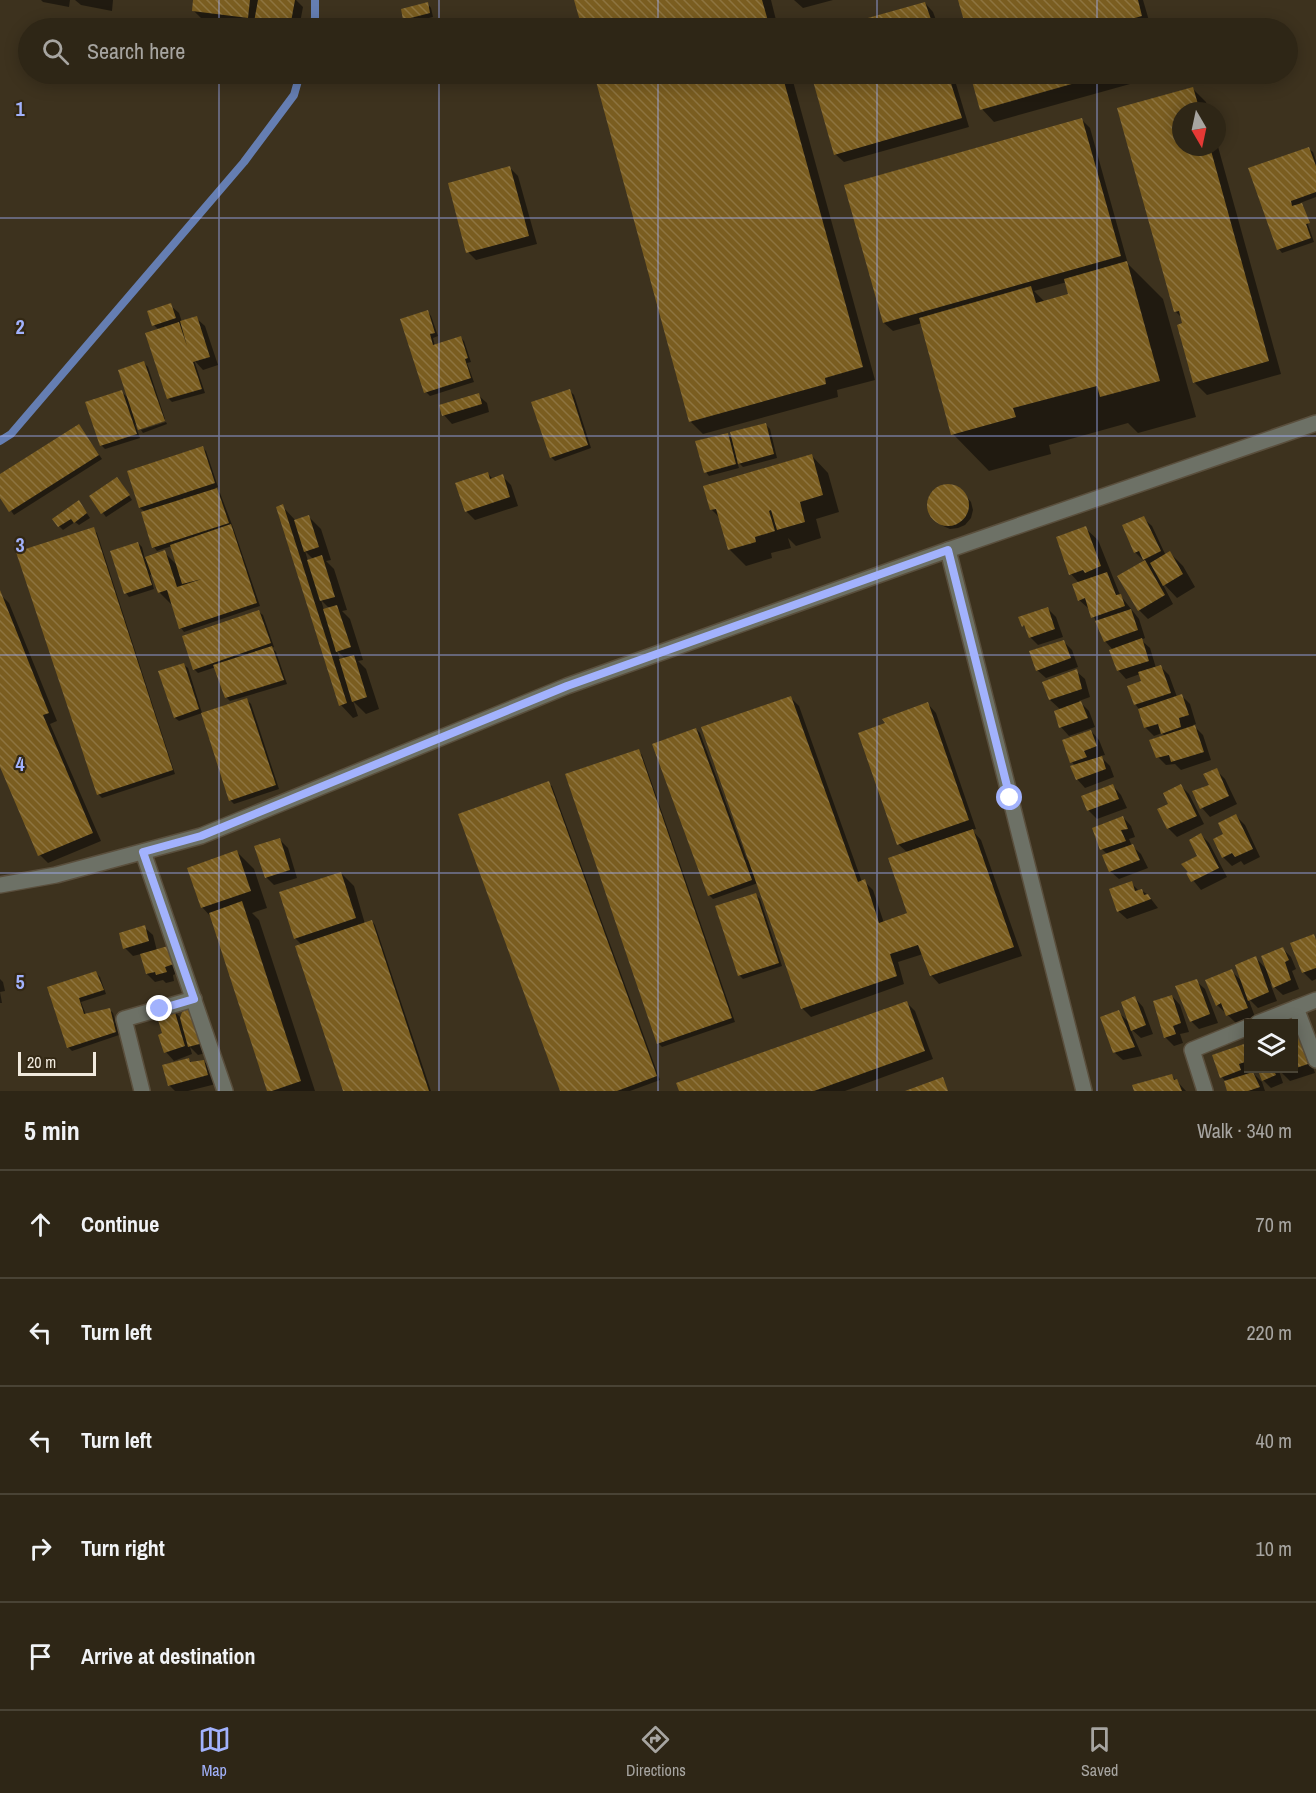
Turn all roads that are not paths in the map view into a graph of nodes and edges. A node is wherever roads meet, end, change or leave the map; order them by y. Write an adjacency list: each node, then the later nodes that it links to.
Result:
1 (1316, 423): 2 (street)
2 (948, 550): 3 (street); 13 (street)
3 (143, 852): 4 (street); 5 (street)
4 (0, 885)
5 (194, 999): 11 (street); 12 (street)
6 (1316, 1000): 7 (street)
7 (1296, 1008): 8 (street); 10 (street)
8 (1268, 1019)
9 (1244, 1029): 14 (street)
10 (1316, 1059)
11 (142, 1091)
12 (225, 1091)
13 (1084, 1091)
14 (1205, 1091)

